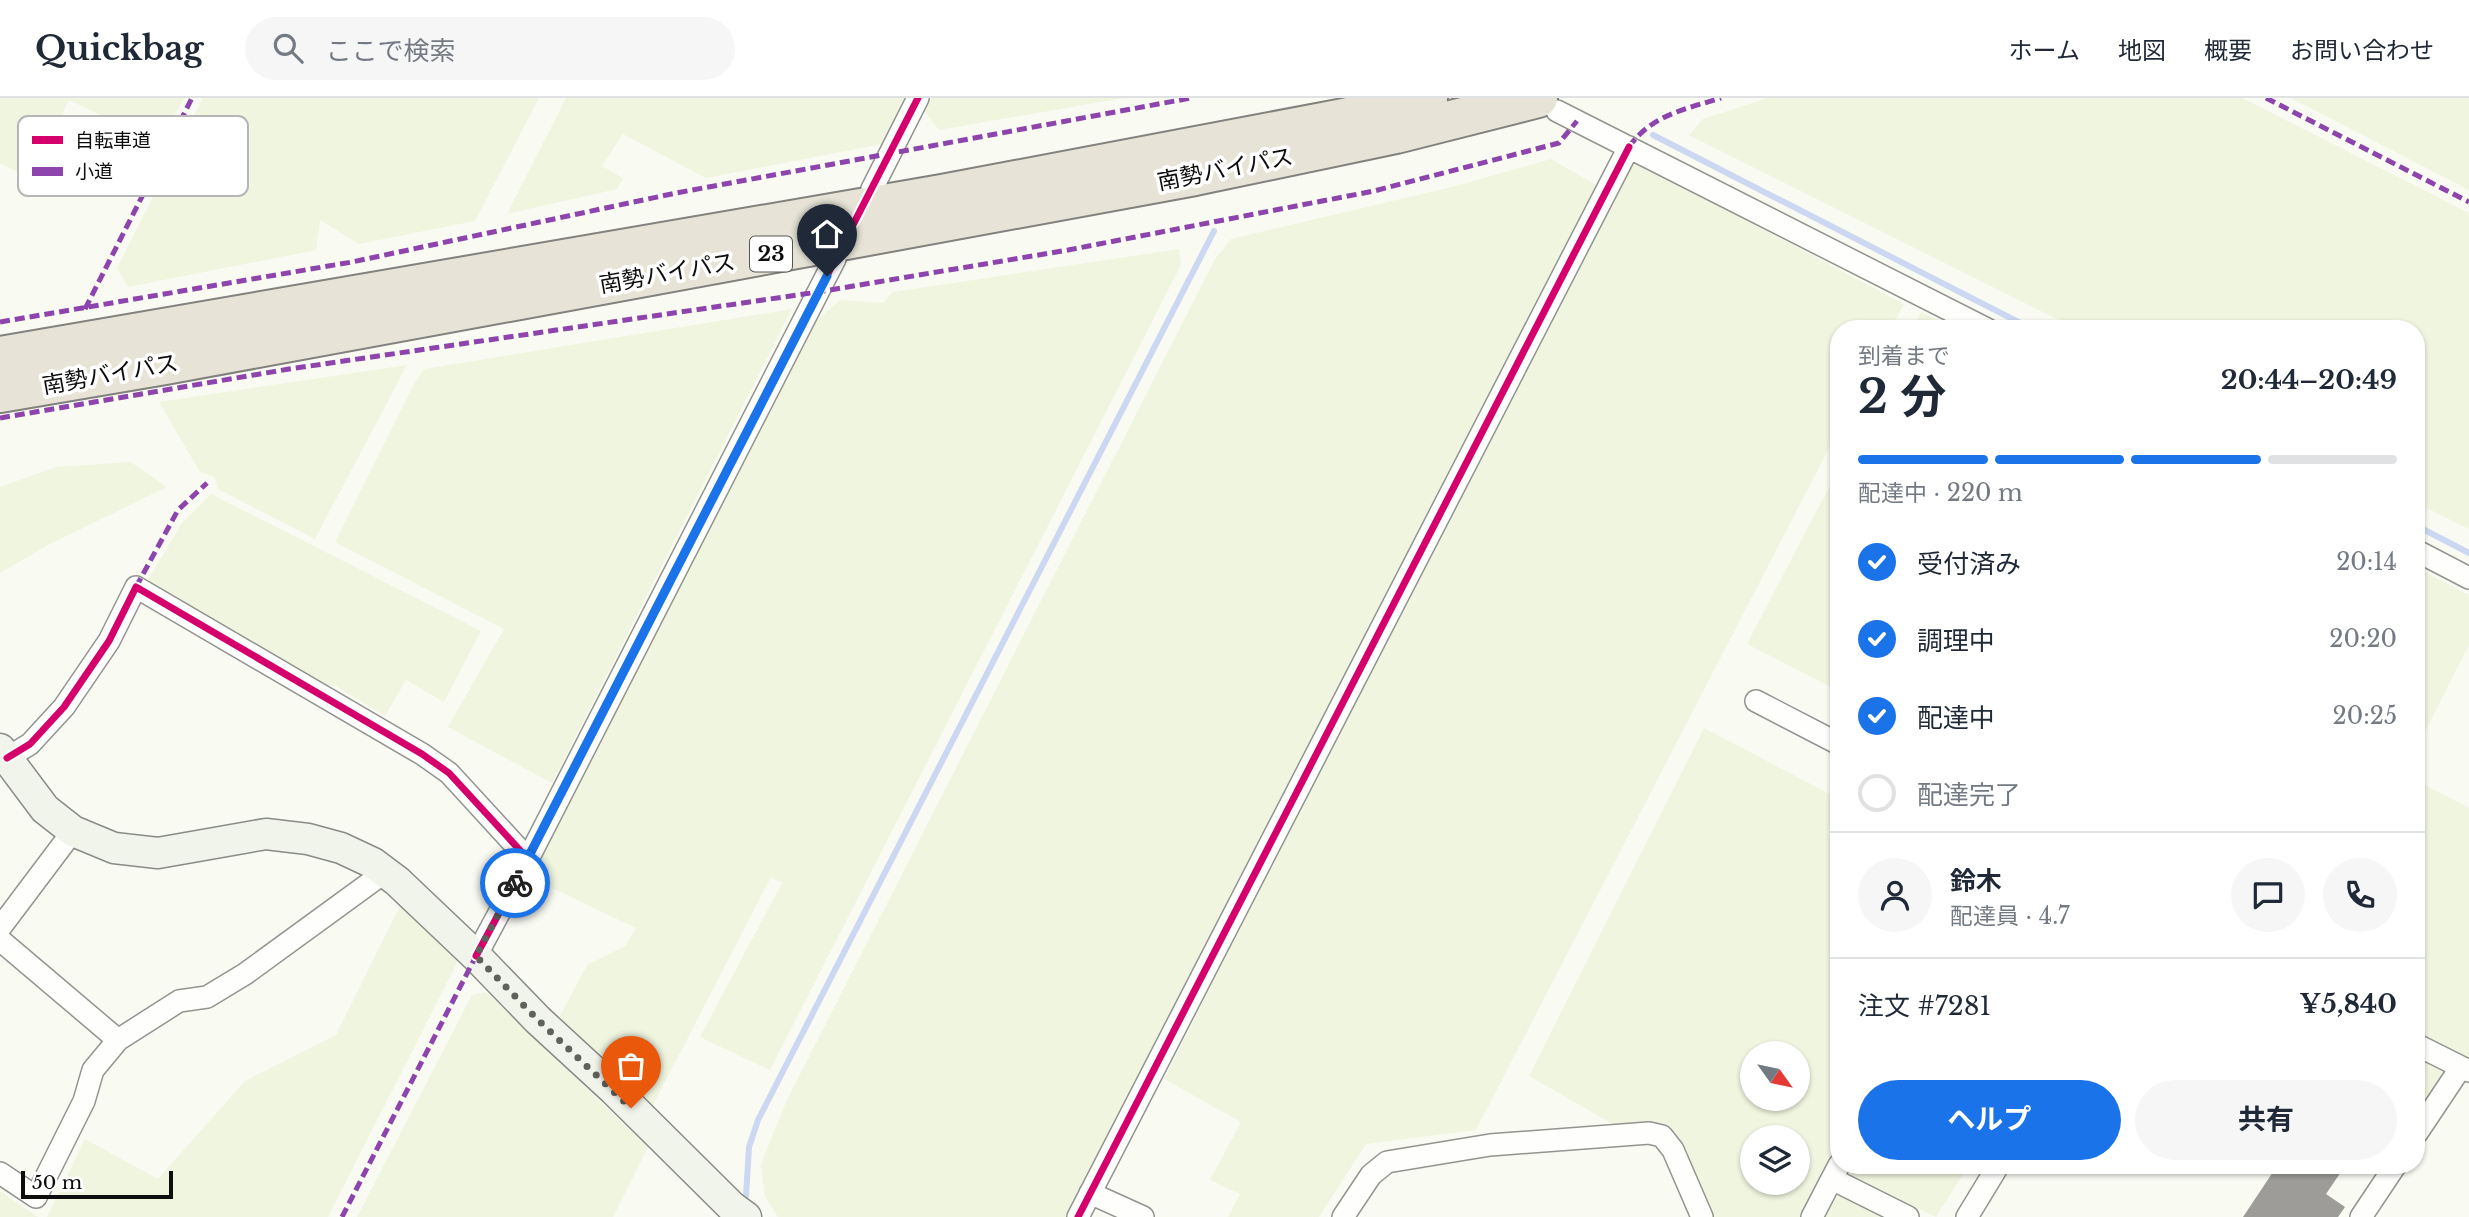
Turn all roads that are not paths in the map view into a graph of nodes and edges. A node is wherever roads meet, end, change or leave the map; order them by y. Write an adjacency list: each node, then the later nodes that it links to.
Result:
1 (918, 98): 5 (street)
2 (1428, 98): 8 (highway, 南勢バイパス / 23)
3 (1547, 105): 4 (street); 9 (highway, 南勢バイパス / 23)
4 (1629, 147): 7 (street); 30 (street)
5 (872, 189)
6 (835, 259): 16 (street)
7 (1969, 320)
8 (0, 356)
9 (0, 393)
10 (2425, 555): 11 (street)
11 (2469, 578)
12 (1756, 701): 13 (street)
13 (1830, 739)
14 (3, 753): 15 (main road); 16 (street)
15 (73, 831): 17 (main road); 18 (street)
16 (528, 859): 20 (street)
17 (385, 872): 20 (main road); 21 (street)
18 (0, 928)
19 (0, 940): 21 (street)
20 (476, 956): 31 (main road)
21 (118, 1040): 25 (street)
22 (2425, 1049): 23 (street)
23 (2465, 1069): 24 (street)
24 (2425, 1122)
25 (0, 1173)
26 (1835, 1174): 36 (street)
27 (1839, 1174): 37 (street)
28 (1993, 1174): 38 (street)
29 (2390, 1174): 39 (street)
30 (1090, 1193): 32 (street); 33 (street)
31 (738, 1212)
32 (1078, 1217)
33 (1143, 1217)
34 (1343, 1217): 35 (street)
35 (1702, 1217)
36 (1812, 1217)
37 (1908, 1217)
38 (1967, 1217)
39 (2361, 1217)

